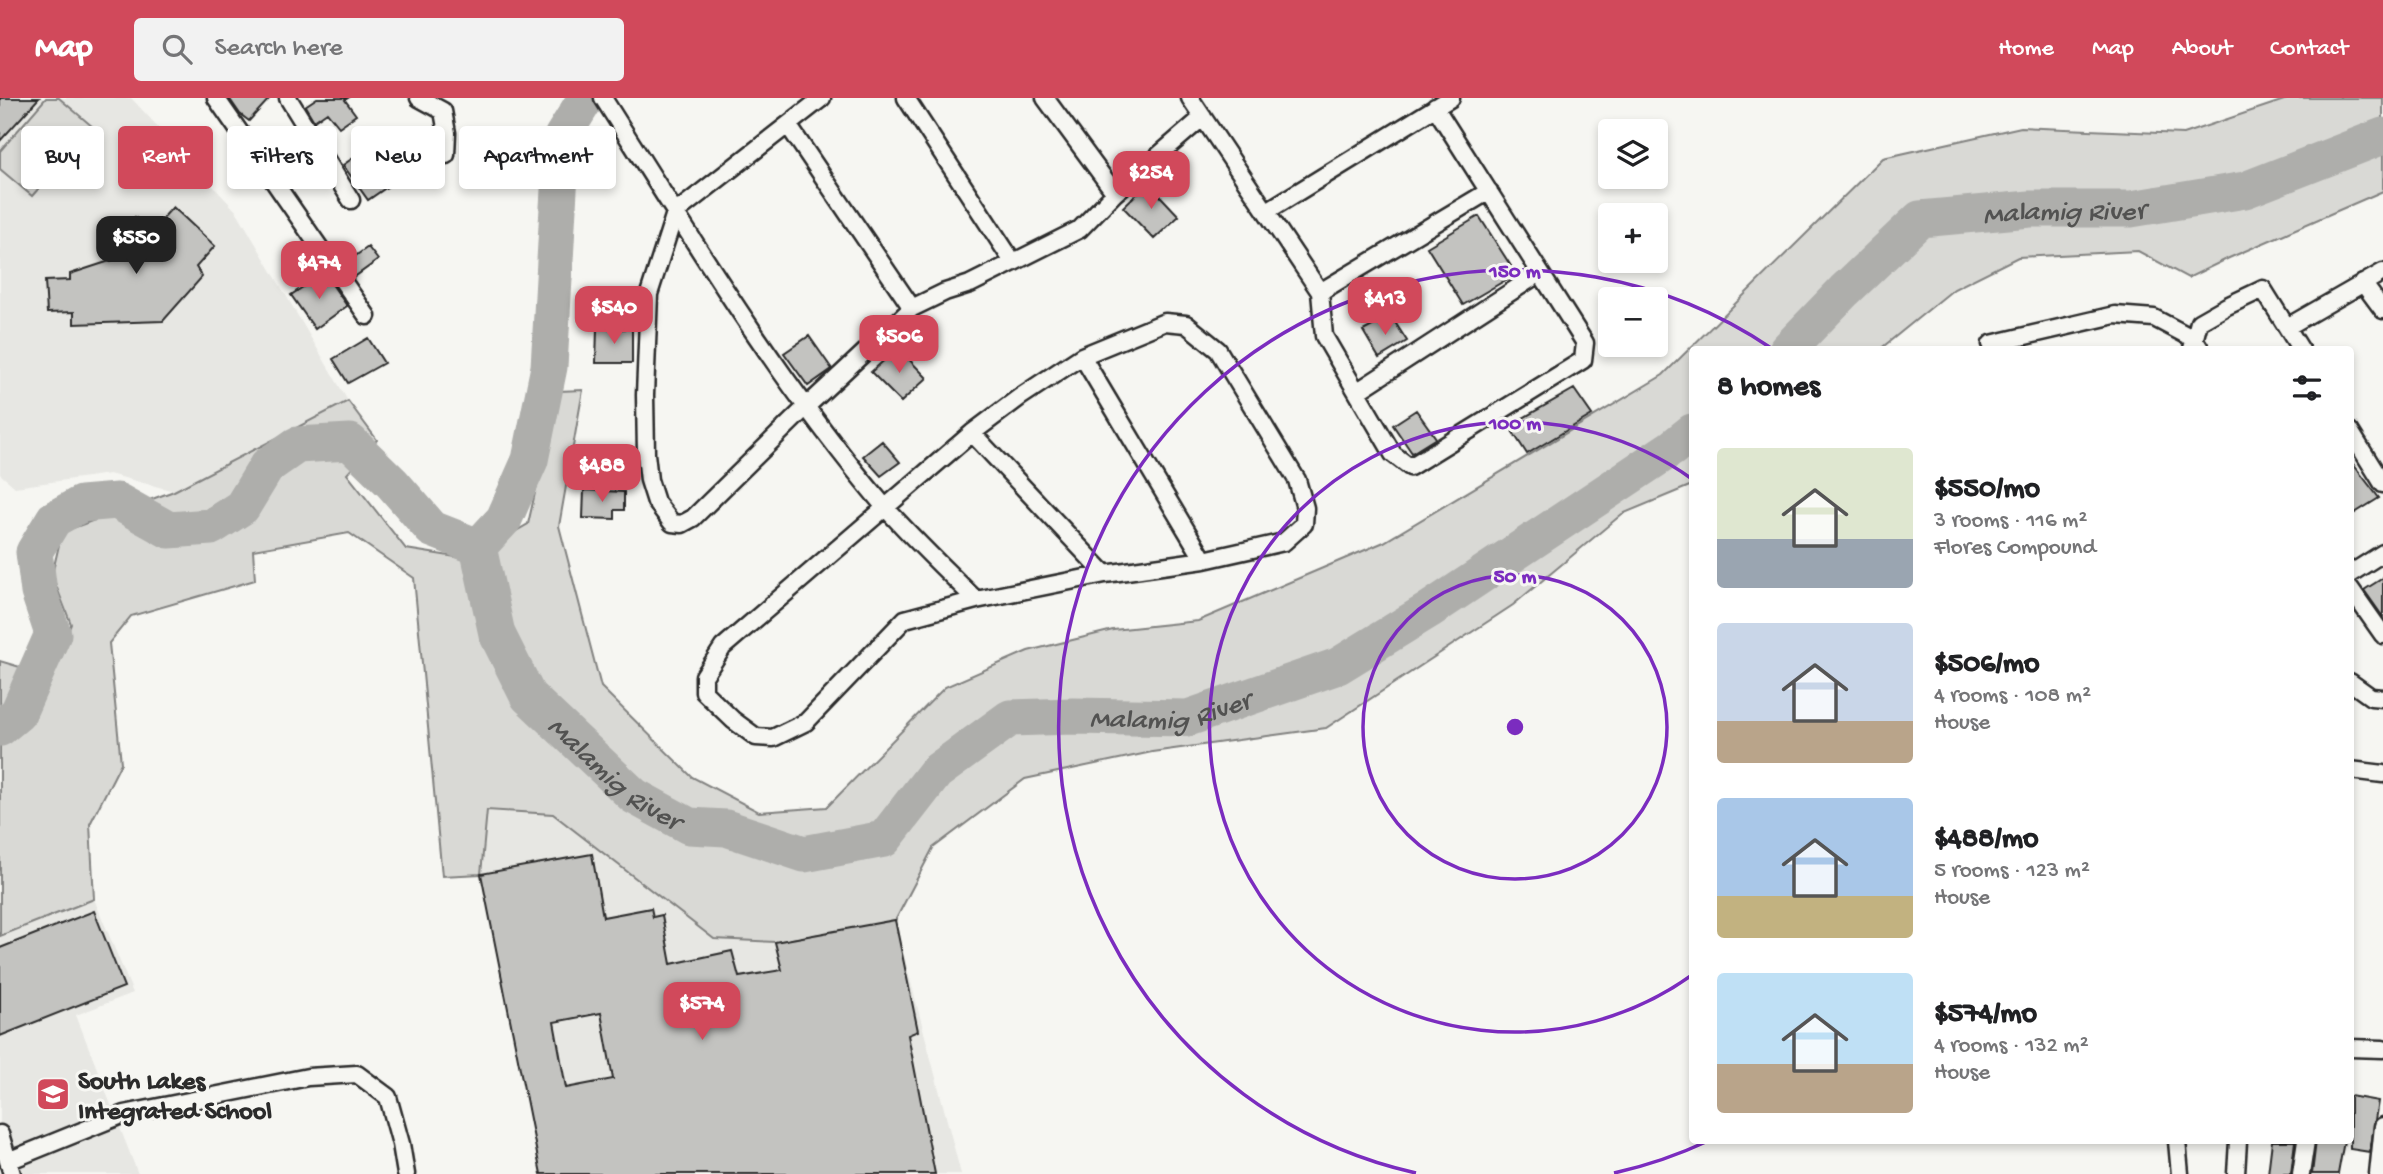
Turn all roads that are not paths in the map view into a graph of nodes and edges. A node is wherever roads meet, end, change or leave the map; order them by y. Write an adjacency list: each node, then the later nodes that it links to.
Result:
1 (216, 98): 26 (street)
2 (288, 98): 16 (street)
3 (419, 98): 13 (street)
4 (603, 98): 18 (street)
5 (822, 98): 12 (street)
6 (906, 98): 19 (street)
7 (1045, 98): 15 (street)
8 (1190, 98): 11 (street)
9 (1451, 98): 10 (street)
10 (1434, 107): 14 (street); 17 (street)
11 (1203, 117): 15 (street); 17 (street)
12 (788, 125): 18 (street); 24 (street)
13 (446, 155)
14 (1489, 191): 21 (street); 23 (street)
15 (1115, 192): 19 (street)
16 (351, 200)
17 (1267, 211): 23 (street)
18 (675, 214): 33 (street); 33 (street)
19 (1013, 262): 24 (street)
20 (2383, 272): 22 (street)
21 (1540, 273): 32 (street); 32 (street)
22 (2363, 283): 25 (street); 27 (street)
23 (1320, 292): 32 (street)
24 (912, 308): 33 (street)
25 (2383, 310)
26 (367, 316)
27 (2287, 327): 29 (street); 30 (street)
28 (1991, 344): 29 (street)
29 (2195, 346)
30 (2299, 346)
31 (1082, 355): 34 (street); 39 (street); 39 (street)
32 (1358, 391)
33 (806, 407): 37 (street)
34 (972, 433): 37 (street); 41 (street)
35 (2354, 437): 36 (street)
36 (2383, 484)
37 (885, 507): 43 (street); 43 (street)
38 (2383, 553): 40 (street)
39 (1204, 560): 41 (street)
40 (2354, 572)
41 (1105, 574): 43 (street)
42 (2354, 594): 44 (street)
43 (976, 600)
44 (2383, 635)
45 (2354, 685): 46 (street)
46 (2383, 698)
47 (2354, 770): 48 (street)
48 (2383, 774)
49 (2354, 1048): 50 (street)
50 (2383, 1049)
51 (2383, 1126): 61 (street)
52 (0, 1134): 56 (street)
53 (2178, 1144): 58 (street)
54 (2238, 1144): 59 (street)
55 (2306, 1144): 60 (street)
56 (10, 1167): 57 (street)
57 (406, 1174)
58 (2180, 1174)
59 (2236, 1174)
60 (2301, 1174)
61 (2378, 1174)

